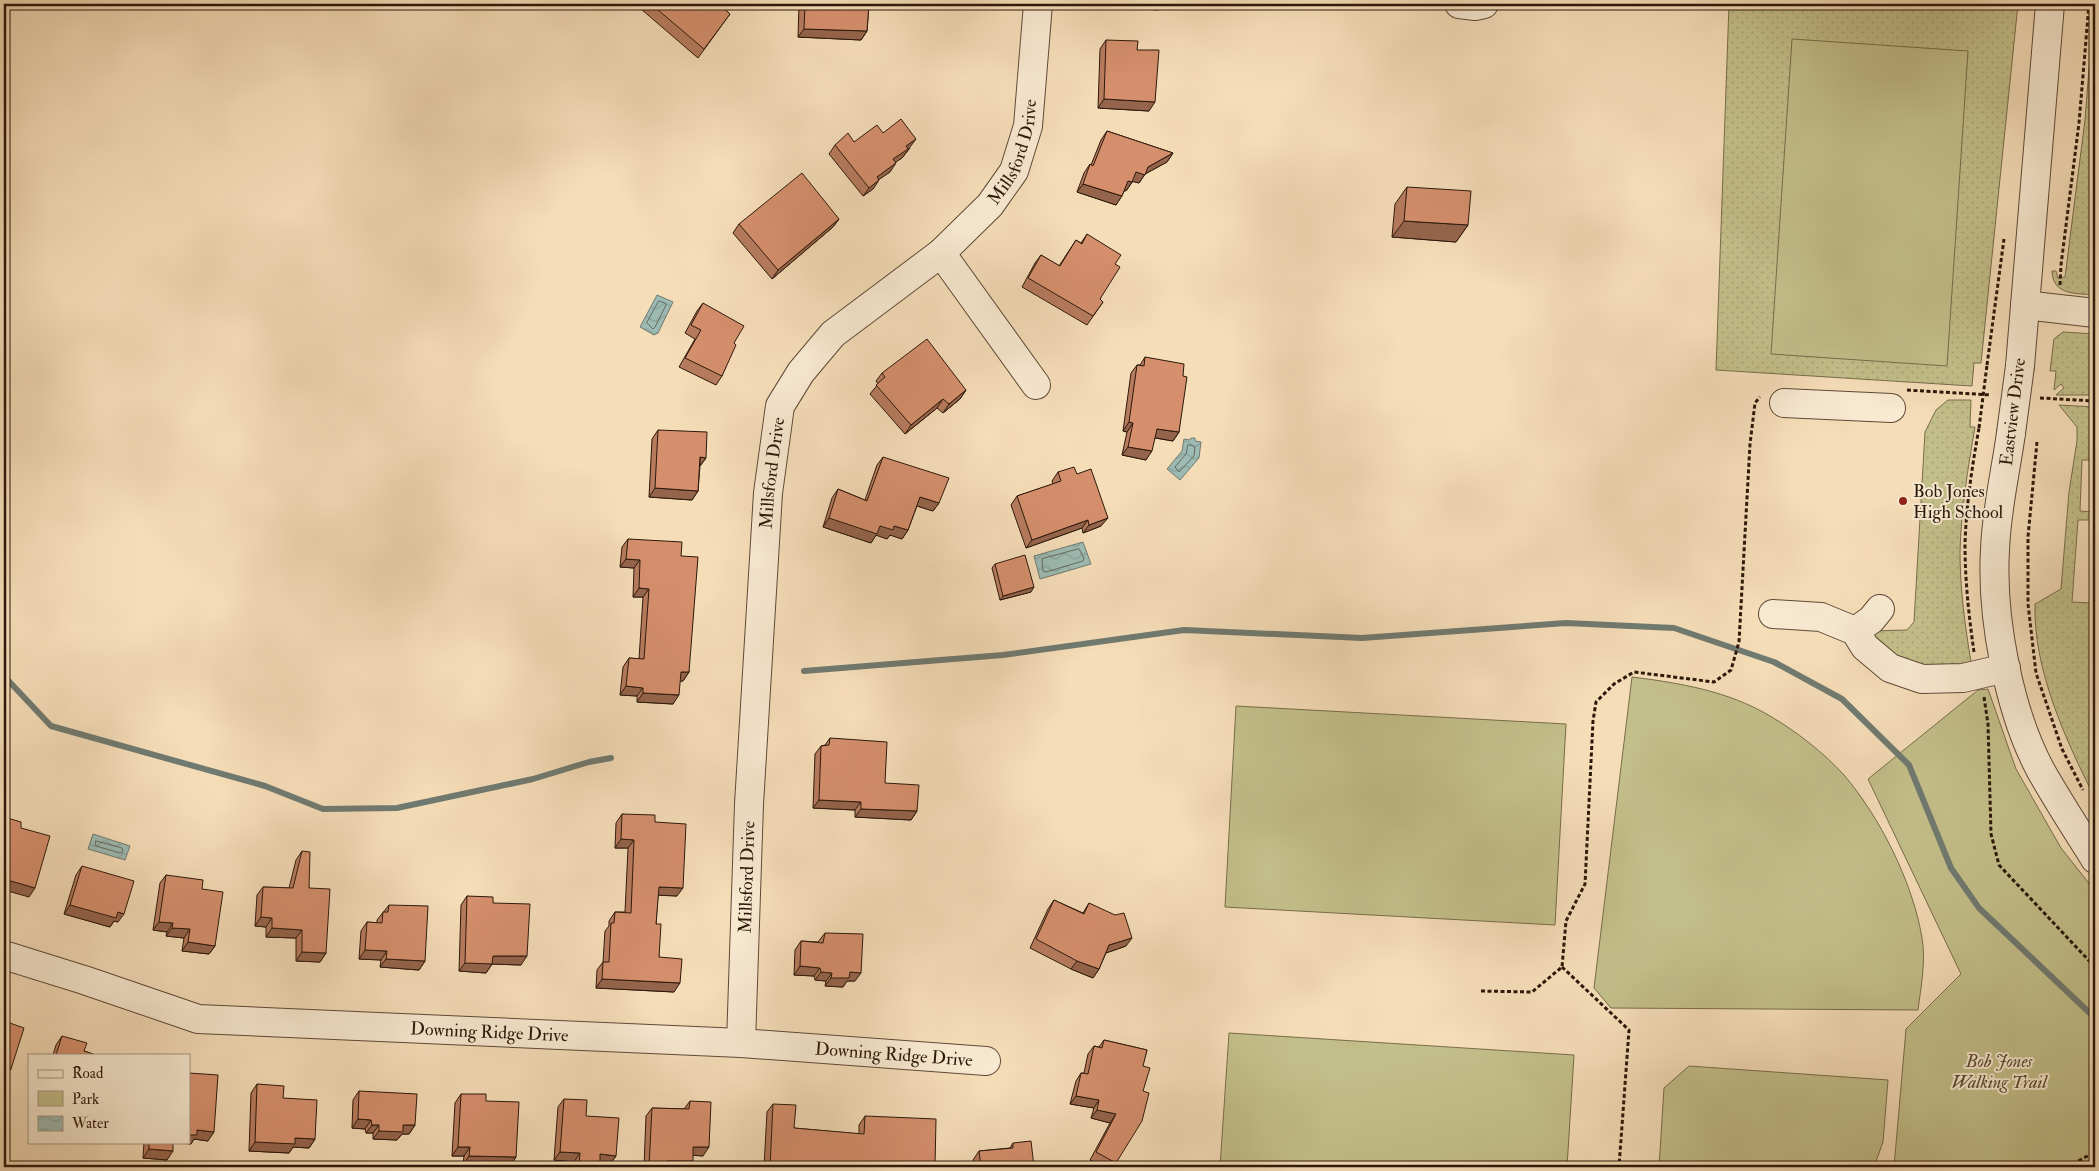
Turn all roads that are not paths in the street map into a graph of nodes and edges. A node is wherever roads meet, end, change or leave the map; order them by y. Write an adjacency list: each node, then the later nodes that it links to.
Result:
1 (1038, 4): 5 (street, Millsford Drive)
2 (1459, 4): 3 (street)
3 (1484, 4)
4 (2050, 4): 6 (street, Eastview Drive)
5 (941, 253): 8 (street); 17 (street, Millsford Drive)
6 (2025, 305): 7 (street); 14 (street, Eastview Drive, bridge)
7 (2095, 312)
8 (1036, 384)
9 (1895, 399): 10 (street)
10 (1772, 400)
11 (1880, 609): 13 (street)
12 (1773, 614): 13 (street)
13 (1855, 631): 14 (street)
14 (2006, 668): 15 (street, Eastview Drive)
15 (2095, 859)
16 (4, 955): 17 (street, Downing Ridge Drive)
17 (741, 1043): 18 (street, Downing Ridge Drive)
18 (986, 1061)

